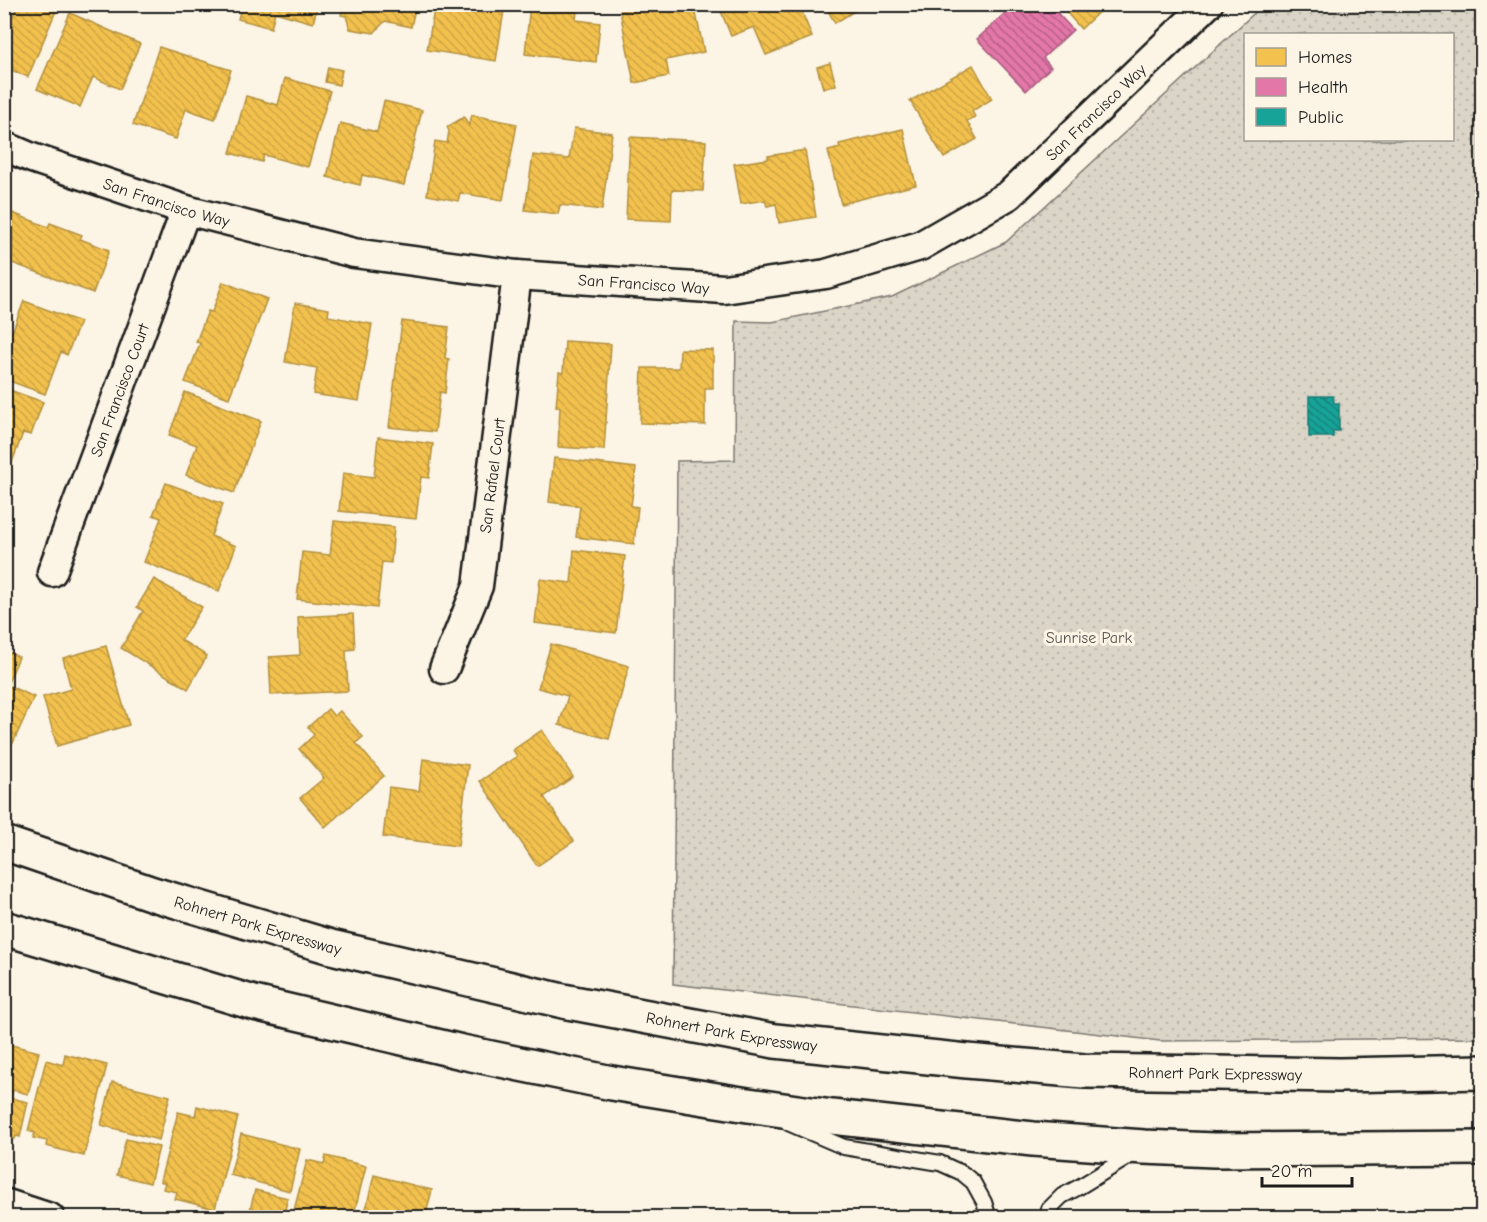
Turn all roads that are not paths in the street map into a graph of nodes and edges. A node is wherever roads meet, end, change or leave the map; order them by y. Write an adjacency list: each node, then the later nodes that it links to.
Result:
1 (1208, 4): 4 (street, San Francisco Way)
2 (4, 146): 3 (street, San Francisco Way)
3 (186, 210): 4 (street, San Francisco Way); 5 (street, San Francisco Court)
4 (517, 275): 6 (street, San Rafael Court)
5 (52, 572)
6 (444, 669)
7 (4, 843): 9 (main road, Rohnert Park Expressway)
8 (4, 928): 10 (main road)
9 (1482, 1072)
10 (748, 1105): 11 (main road); 15 (lane)
11 (1144, 1147): 12 (main road); 16 (lane)
12 (1482, 1148)
13 (4, 1203): 14 (street)
14 (50, 1218)
15 (989, 1218)
16 (1047, 1218)

